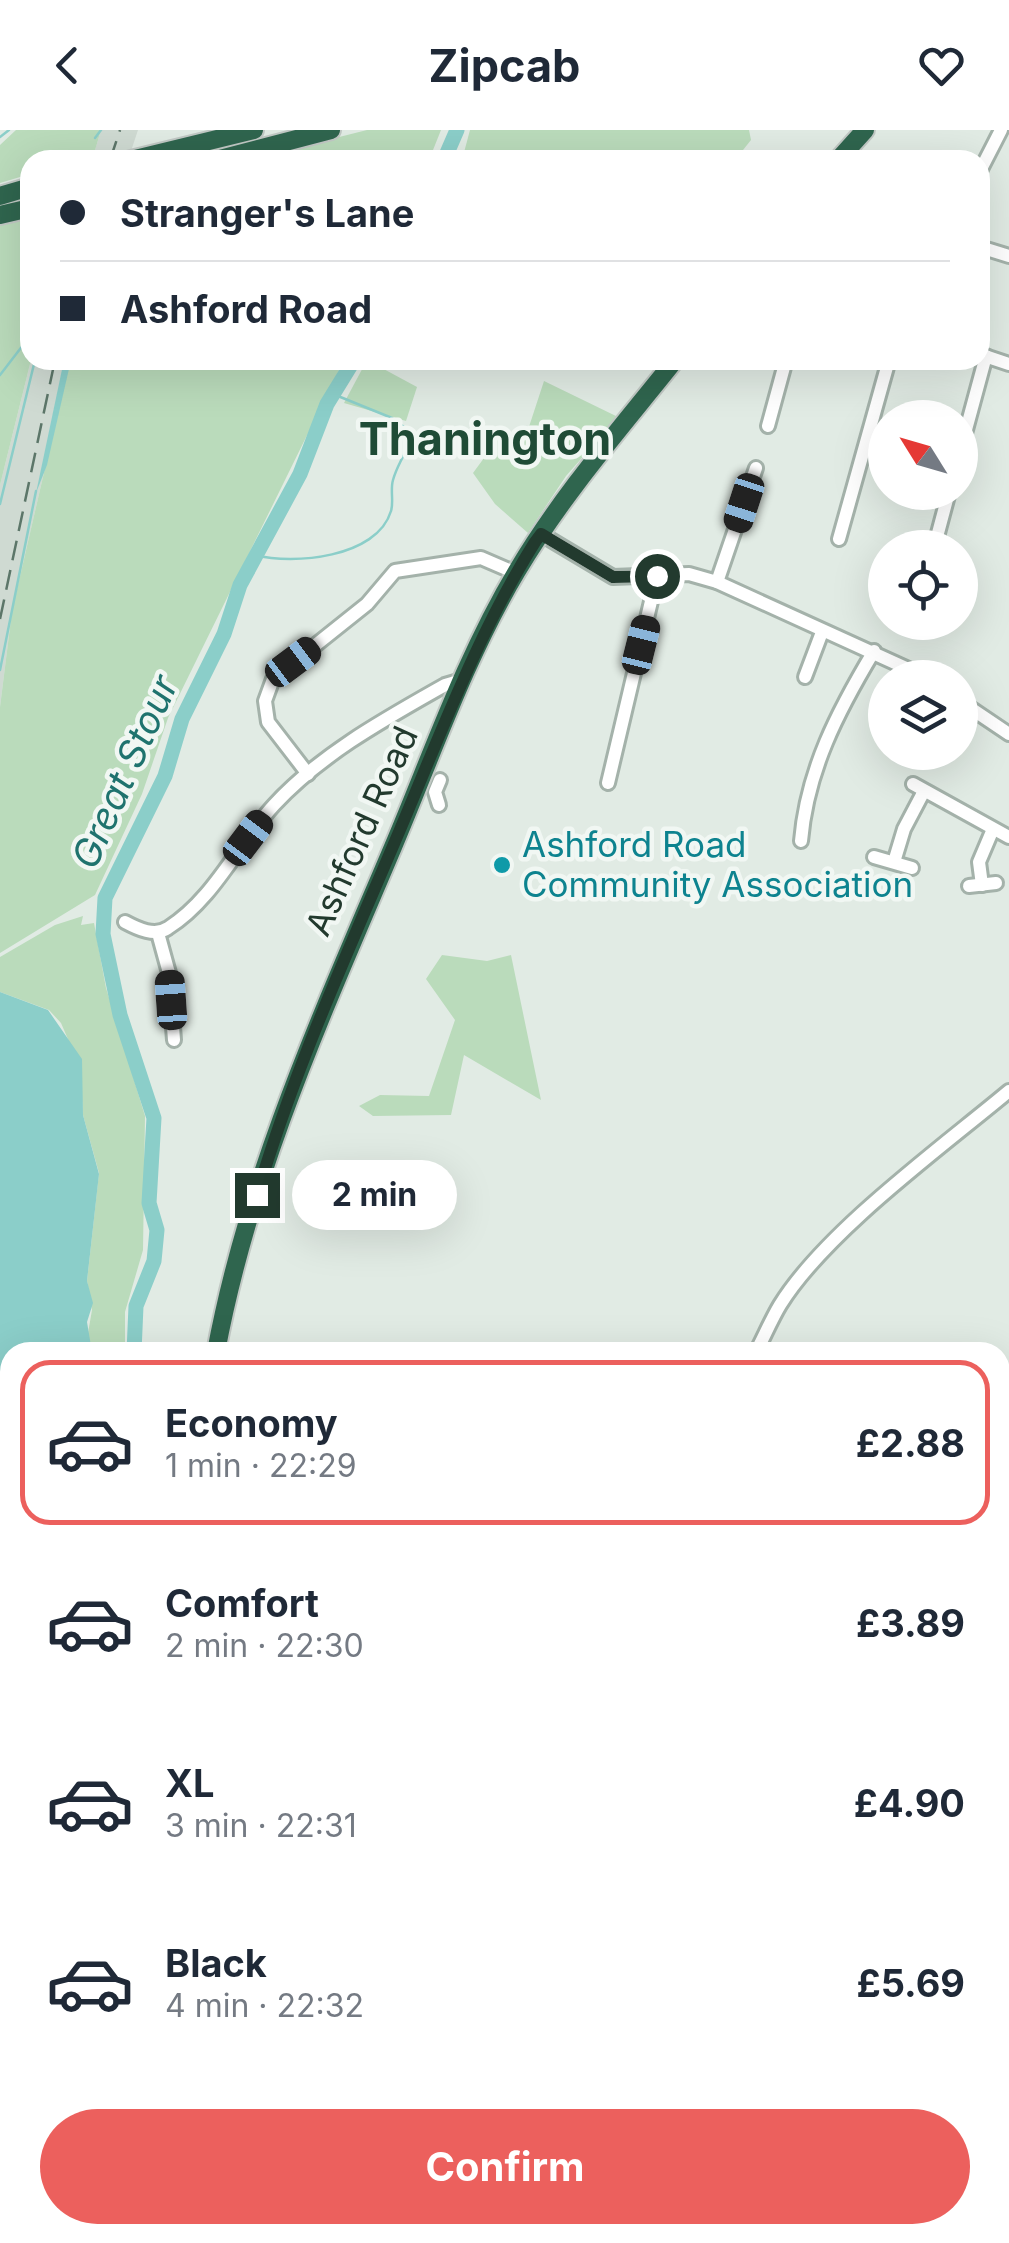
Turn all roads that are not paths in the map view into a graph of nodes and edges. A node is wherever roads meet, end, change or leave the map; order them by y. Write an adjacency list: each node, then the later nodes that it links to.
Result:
1 (254, 130): 3 (highway)
2 (332, 130): 4 (highway)
3 (172, 150)
4 (255, 150)
5 (668, 370): 12 (highway, Ashford Road)
6 (783, 370): 10 (street)
7 (886, 370): 13 (street)
8 (979, 370): 9 (street)
9 (972, 400)
10 (767, 416)
11 (756, 468): 16 (street)
12 (541, 534): 14 (highway, Ashford Road); 15 (street)
13 (839, 539)
14 (516, 572): 21 (highway, Ashford Road); 24 (street)
15 (657, 576): 16 (street); 26 (street)
16 (718, 582): 17 (street)
17 (822, 632): 18 (street); 20 (street)
18 (874, 651): 19 (street); 30 (street)
19 (892, 660)
20 (806, 677)
21 (462, 680): 24 (street); 39 (highway, Ashford Road)
22 (978, 713): 23 (street)
23 (1009, 734)
24 (308, 774): 36 (street)
25 (440, 780): 27 (street)
26 (608, 783)
27 (439, 805)
28 (993, 828): 29 (street); 32 (street); 34 (street)
29 (1009, 837)
30 (801, 841)
31 (874, 857): 32 (street)
32 (894, 862): 33 (street)
33 (912, 868)
34 (982, 885)
35 (125, 922): 36 (street)
36 (158, 933): 37 (street)
37 (174, 1040)
38 (1009, 1090): 40 (street)
39 (219, 1342)
40 (761, 1342)

